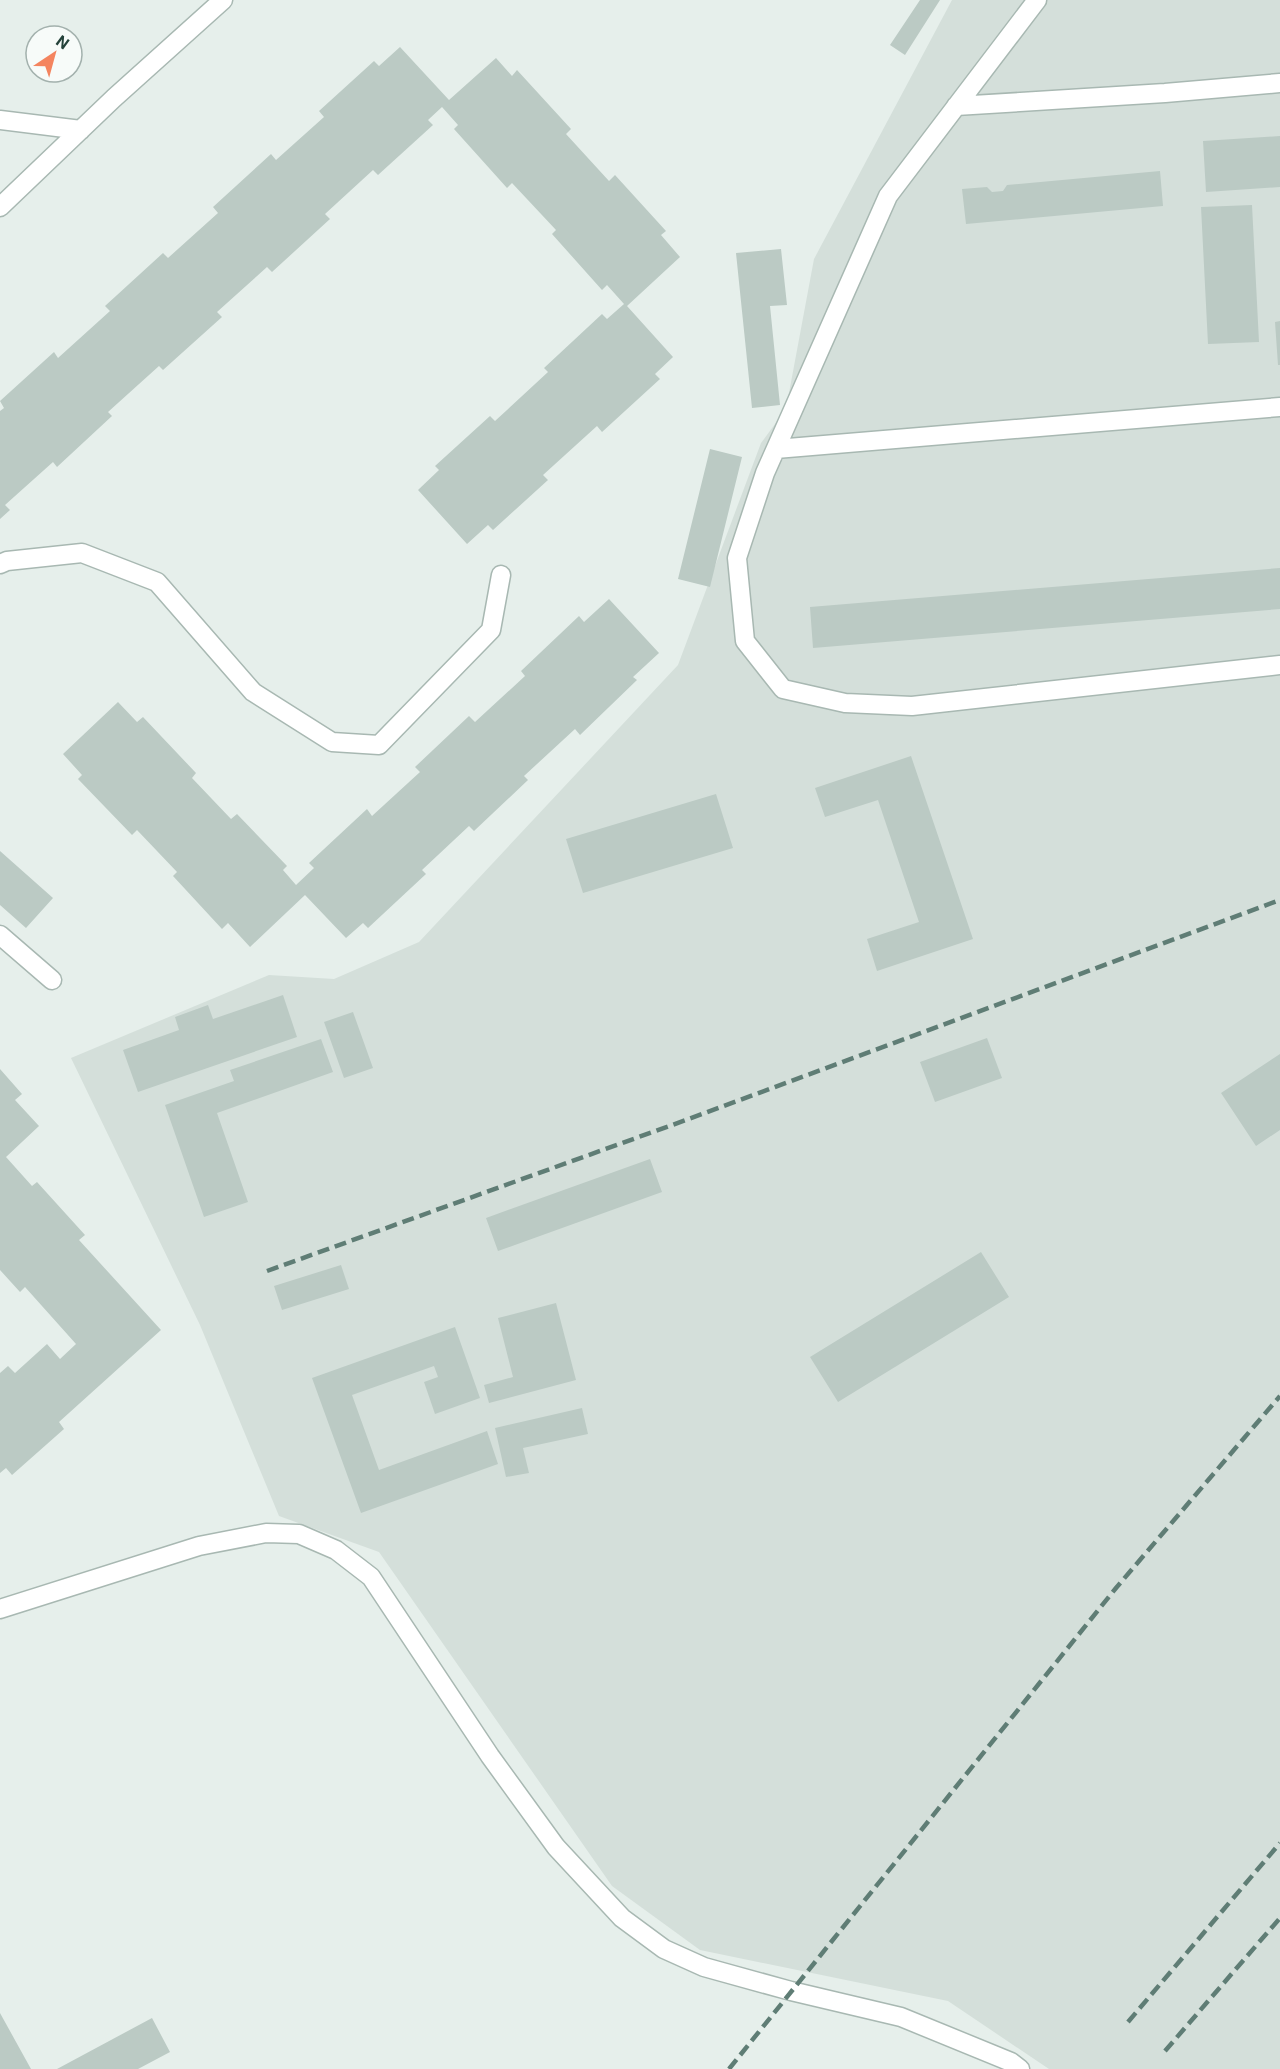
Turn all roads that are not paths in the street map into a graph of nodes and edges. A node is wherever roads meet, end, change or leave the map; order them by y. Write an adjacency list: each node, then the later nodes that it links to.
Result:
1 (223, 0): 6 (street)
2 (1037, 0): 4 (street)
3 (1280, 83): 4 (street)
4 (956, 106): 9 (street)
5 (0, 120): 6 (street)
6 (81, 130): 7 (street)
7 (0, 207)
8 (1280, 407): 9 (street)
9 (776, 449): 12 (street)
10 (0, 564): 11 (street)
11 (501, 575)
12 (1280, 665)
13 (0, 935): 14 (street)
14 (52, 980)
15 (0, 1609): 16 (street)
16 (1020, 2069)

